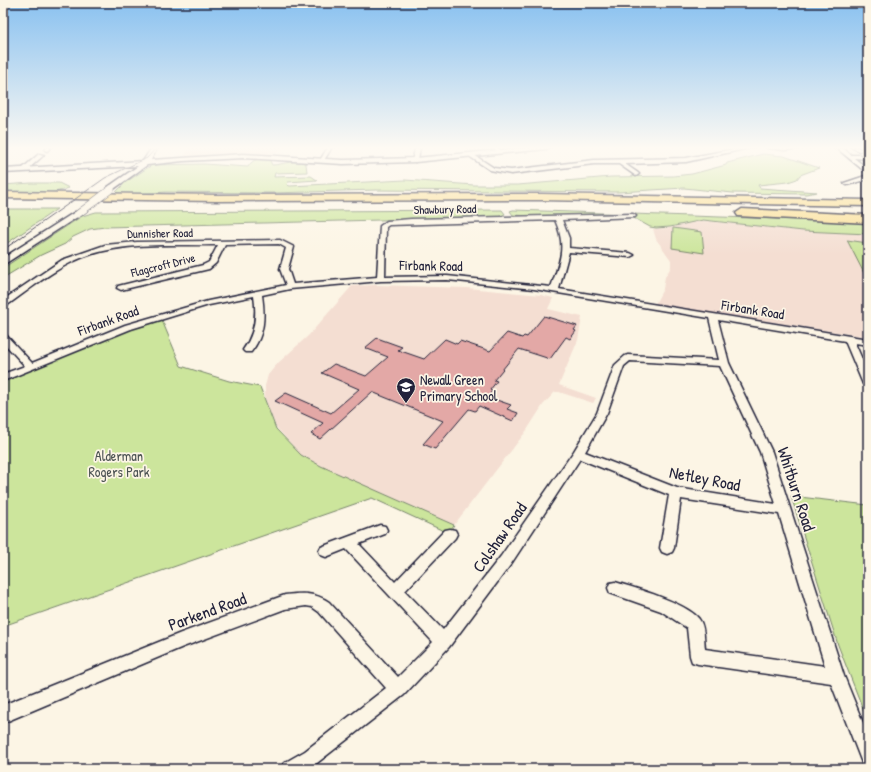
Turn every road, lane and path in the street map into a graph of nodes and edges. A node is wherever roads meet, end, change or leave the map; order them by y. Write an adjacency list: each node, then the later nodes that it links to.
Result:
1 (112, 183): 3 (street)
2 (118, 183): 3 (street)
3 (111, 189): 18 (street, bridge)
4 (3, 195): 6 (highway)
5 (868, 196): 6 (highway)
6 (543, 201): 7 (highway); 8 (highway); 9 (highway); 10 (highway)
7 (3, 204)
8 (868, 204)
9 (868, 209)
10 (705, 212)
11 (729, 213): 14 (highway)
12 (633, 216): 13 (street, Shawbury Road)
13 (558, 218): 16 (street); 19 (street, Shawbury Road)
14 (868, 219)
15 (222, 243): 20 (street, Dunnisher Road); 21 (street, Flagcroft Drive); 24 (street, Dunnisher Road)
16 (568, 250): 17 (street); 22 (street)
17 (630, 256)
18 (3, 262)
19 (381, 278): 20 (street, Firbank Road); 22 (street, Firbank Road)
20 (290, 287): 23 (street, Firbank Road)
21 (121, 288)
22 (554, 291): 25 (street, Firbank Road)
23 (258, 293): 29 (street); 31 (street, Firbank Road)
24 (3, 304)
25 (713, 316): 27 (street, Firbank Road); 30 (street, Whitburn Road)
26 (3, 337): 31 (street)
27 (849, 338): 28 (street, Firbank Road); 33 (street)
28 (868, 342)
29 (248, 350)
30 (724, 363): 34 (street, Colshaw Road); 36 (street, Whitburn Road)
31 (30, 366): 32 (street, Firbank Road)
32 (3, 378)
33 (868, 384)
34 (578, 454): 35 (street, Netley Road); 44 (street, Colshaw Road)
35 (676, 493): 36 (street, Netley Road); 40 (street)
36 (783, 510): 45 (street, Whitburn Road)
37 (380, 530): 39 (street)
38 (450, 534): 43 (street)
39 (348, 542): 41 (street); 43 (street)
40 (667, 548)
41 (326, 550)
42 (615, 588): 45 (street)
43 (395, 592): 44 (street)
44 (444, 642): 46 (street, Colshaw Road)
45 (836, 676): 48 (street, Whitburn Road)
46 (398, 688): 47 (street, Parkend Road); 49 (street, Colshaw Road)
47 (3, 714)
48 (868, 757)
49 (290, 769)

